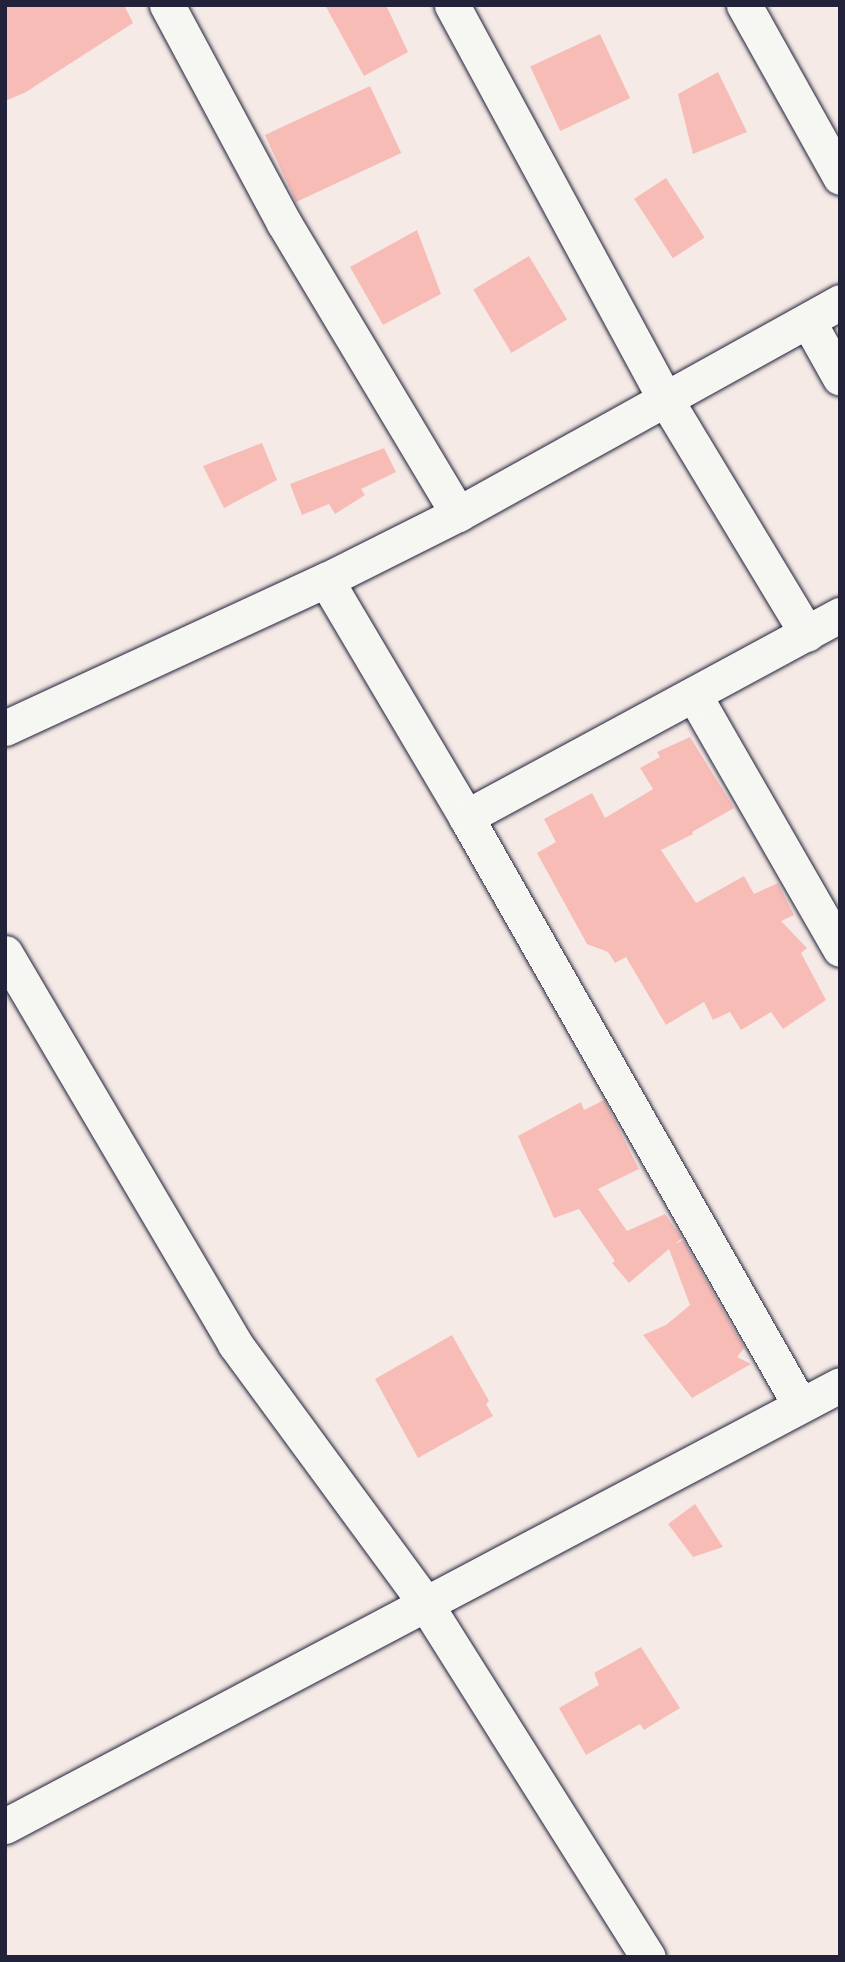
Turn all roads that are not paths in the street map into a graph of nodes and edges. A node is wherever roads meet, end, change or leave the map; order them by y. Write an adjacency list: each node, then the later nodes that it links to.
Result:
1 (167, 5): 9 (street)
2 (452, 5): 8 (street)
3 (744, 5): 4 (street)
4 (840, 177)
5 (840, 302): 6 (street)
6 (808, 321): 7 (street); 8 (street)
7 (840, 378)
8 (666, 400): 9 (street); 12 (street)
9 (458, 514): 10 (street)
10 (326, 580): 14 (street); 15 (street)
11 (840, 615): 12 (street)
12 (807, 634): 13 (street)
13 (694, 695): 15 (street); 16 (street)
14 (5, 728)
15 (466, 817): 19 (street)
16 (840, 949)
17 (5, 953): 20 (street)
18 (840, 1385): 19 (street)
19 (800, 1405): 20 (street)
20 (425, 1603): 21 (street); 22 (street)
21 (5, 1826)
22 (648, 1957)

